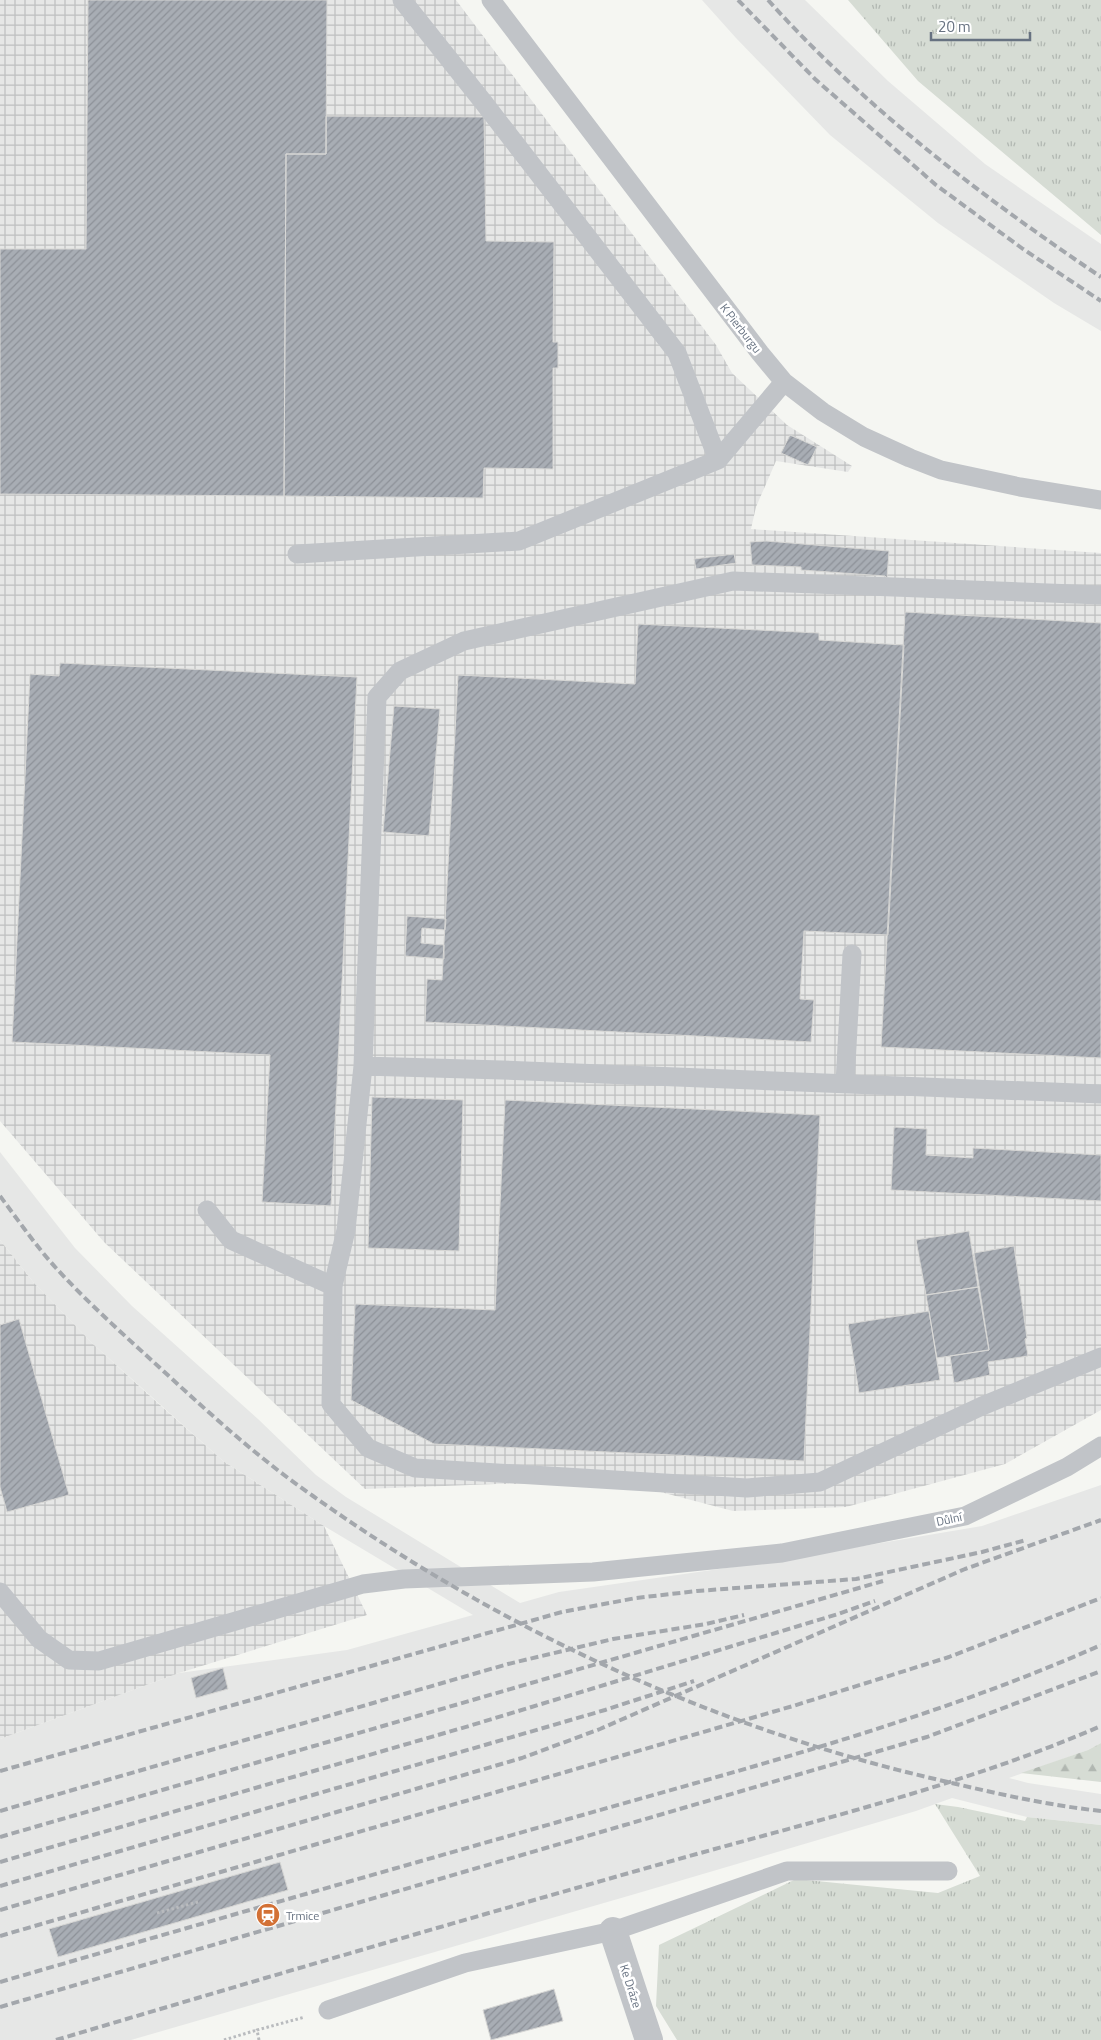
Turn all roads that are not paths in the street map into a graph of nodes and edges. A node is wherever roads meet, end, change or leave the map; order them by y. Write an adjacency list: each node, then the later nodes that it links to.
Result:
1 (402, 0): 4 (lane)
2 (491, 0): 3 (lane, K Pierburgu)
3 (784, 382): 4 (lane); 5 (lane, K Pierburgu)
4 (718, 460): 6 (lane)
5 (1101, 500)
6 (297, 554)
7 (1101, 595): 9 (lane)
8 (852, 954): 10 (lane)
9 (363, 1066): 10 (lane); 13 (lane)
10 (845, 1083): 11 (lane)
11 (1101, 1094)
12 (207, 1210): 13 (lane)
13 (333, 1286): 14 (lane)
14 (1101, 1357)
15 (1101, 1446): 16 (lane, Důlní)
16 (0, 1592)
17 (948, 1871): 18 (lane)
18 (613, 1932): 19 (lane); 20 (street, Ke Dráze)
19 (328, 2010)
20 (649, 2040)

